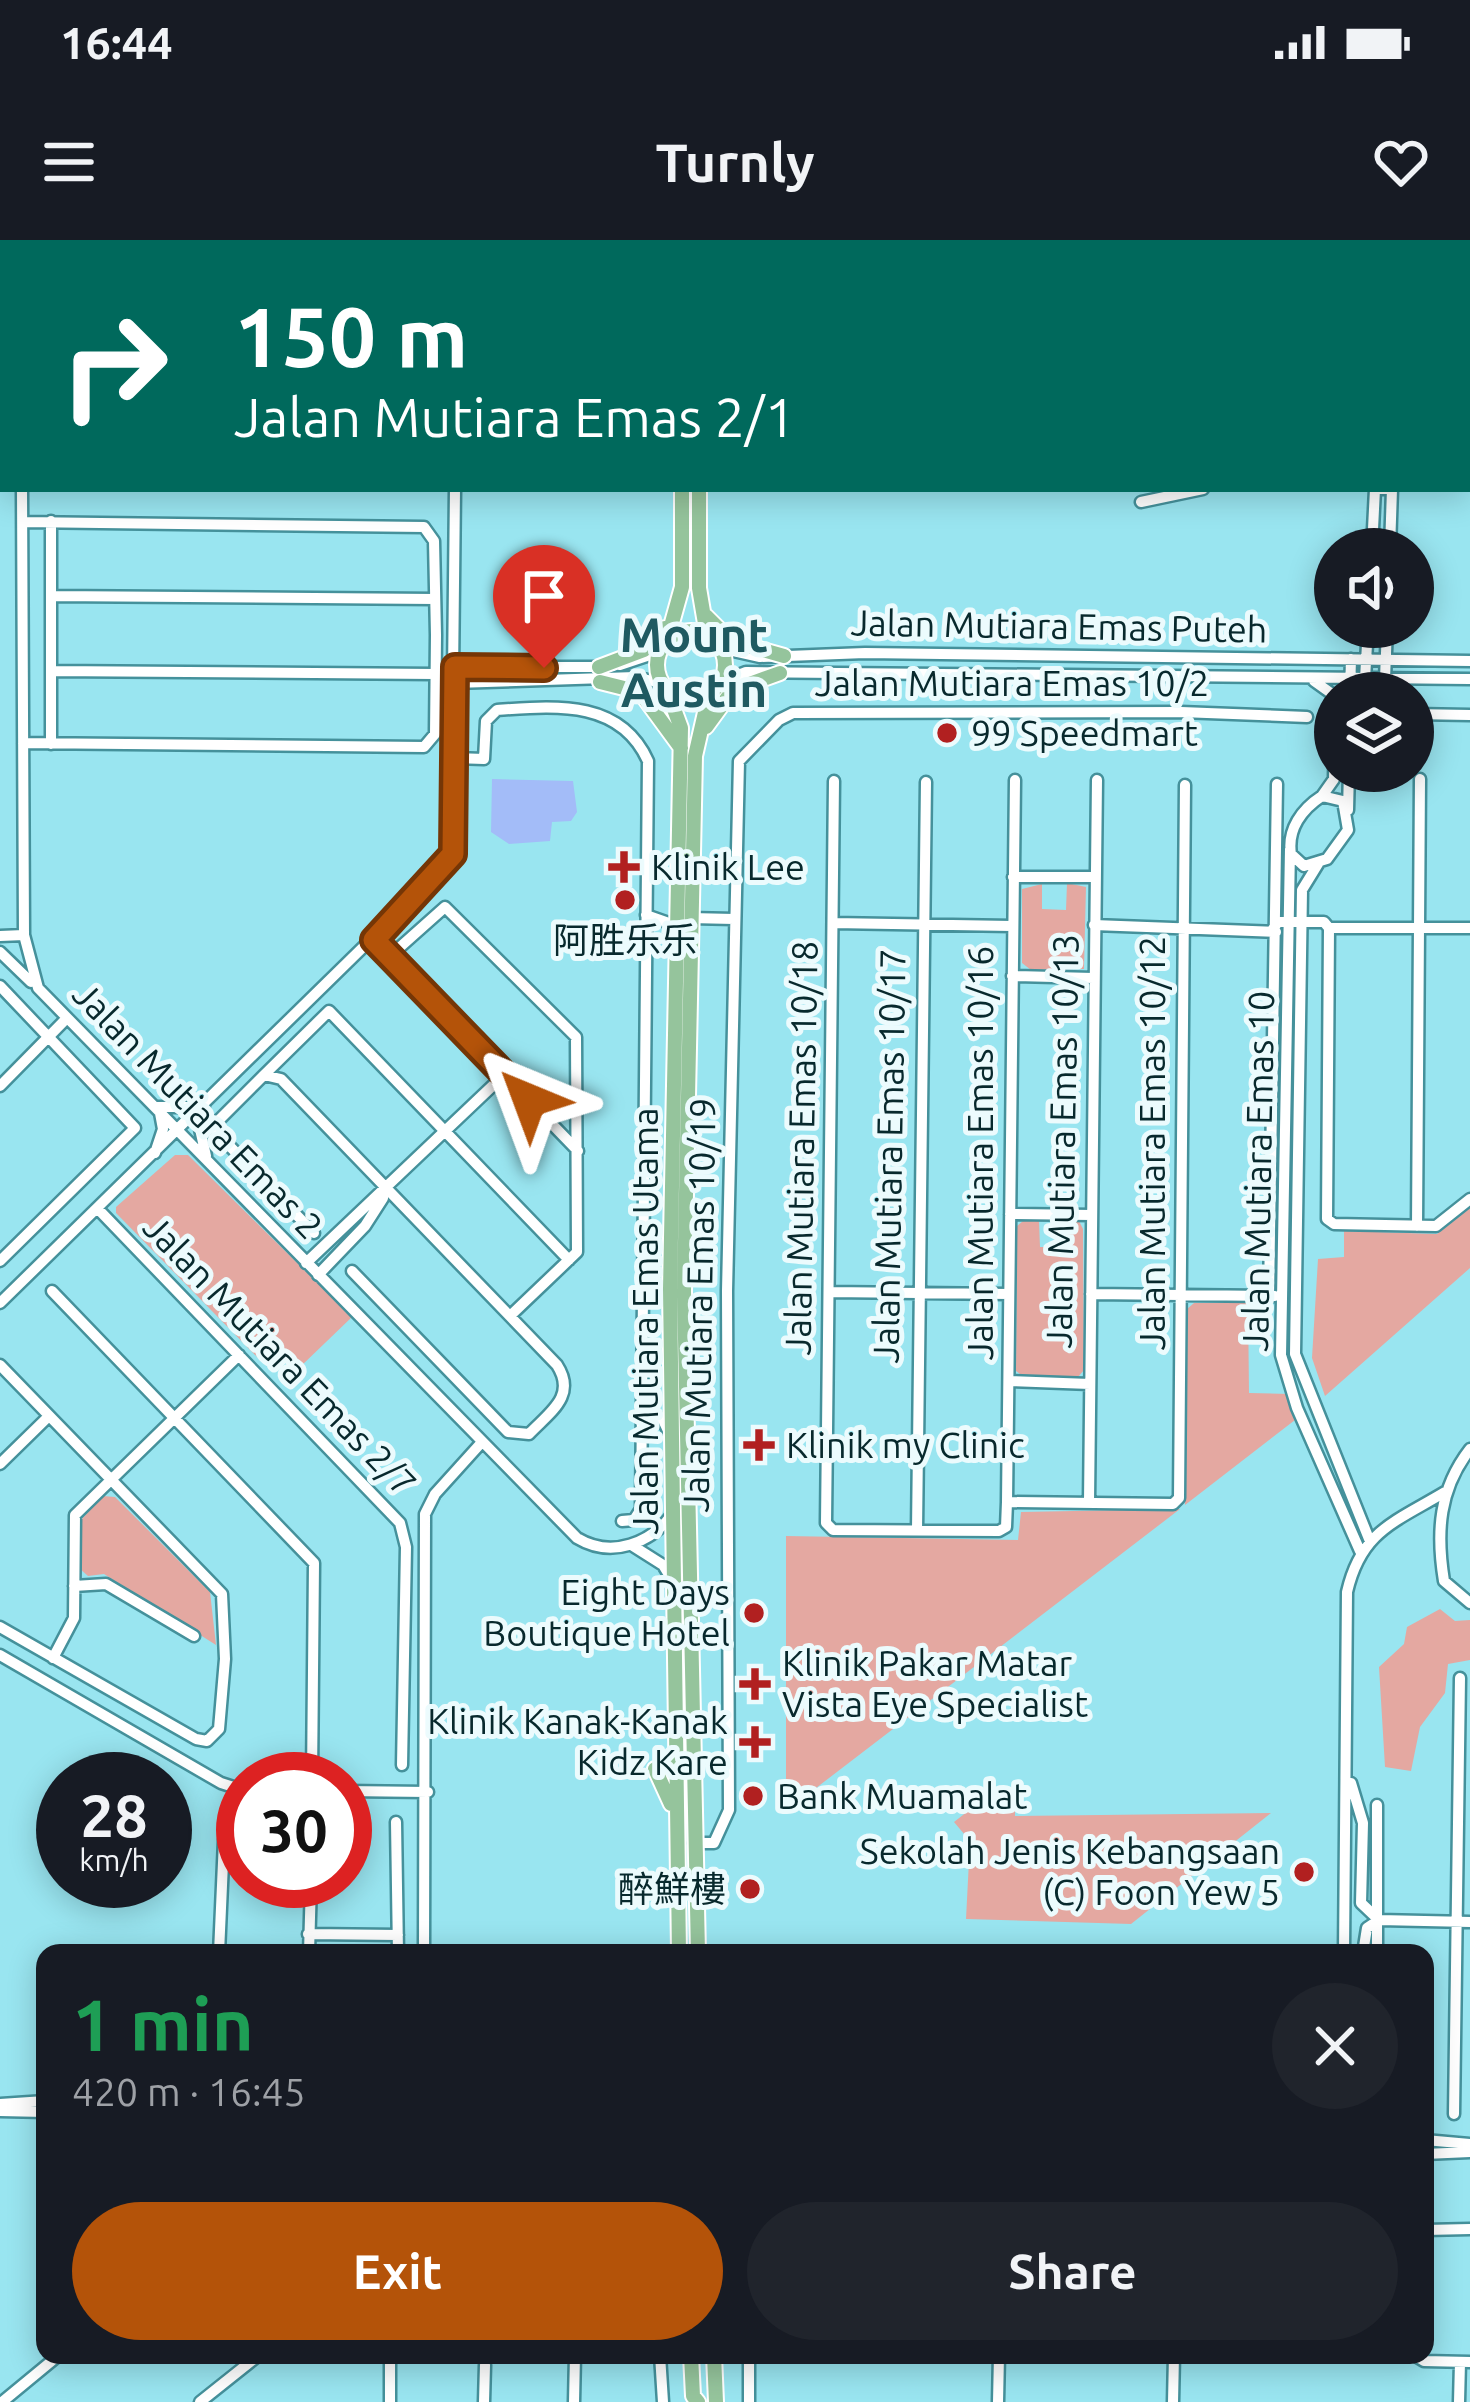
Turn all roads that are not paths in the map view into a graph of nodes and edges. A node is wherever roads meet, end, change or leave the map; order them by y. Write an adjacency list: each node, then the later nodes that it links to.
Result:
1 (22, 492): 10 (street, Jalan Mutiara Emas 2)
2 (455, 492): 31 (street)
3 (682, 492): 13 (main road)
4 (699, 492): 13 (main road)
5 (1189, 492): 8 (street)
6 (1375, 492): 11 (street)
7 (1389, 492): 12 (street)
8 (1141, 502)
9 (51, 521): 10 (street); 14 (street); 15 (street)
10 (23, 522): 53 (street, Jalan Mutiara Emas 2)
11 (1373, 528)
12 (1390, 528)
13 (691, 587): 16 (main road); 17 (main road); 24 (main road); 40 (main road)
14 (51, 596): 15 (street); 32 (street)
15 (435, 599): 38 (street)
16 (707, 635): 17 (main road); 18 (main road)
17 (662, 647): 40 (street); 48 (main road)
18 (720, 648): 24 (street, Jalan Mutiara Emas Puteh); 46 (main road)
19 (1358, 648): 26 (street)
20 (1367, 648): 27 (street)
21 (1386, 648): 28 (street)
22 (1398, 648): 29 (street)
23 (989, 654): 24 (street, Jalan Mutiara Emas Puteh); 25 (street, Jalan Mutiara Emas Puteh); 39 (street)
24 (784, 656)
25 (1337, 659): 26 (street, Jalan Mutiara Emas Puteh); 33 (street)
26 (1351, 659): 27 (street, Jalan Mutiara Emas Puteh); 34 (street)
27 (1366, 659): 28 (street, Jalan Mutiara Emas Puteh); 35 (street)
28 (1386, 660): 29 (street, Jalan Mutiara Emas Puteh); 36 (street)
29 (1420, 660): 30 (street, Jalan Mutiara Emas Puteh)
30 (1470, 661)
31 (455, 667): 40 (street); 47 (street)
32 (51, 671): 38 (street); 54 (street)
33 (1341, 672)
34 (1346, 672)
35 (1365, 672)
36 (1385, 672)
37 (780, 673): 39 (street, Jalan Mutiara Emas Puteh); 46 (street, Jalan Mutiara Emas Puteh); 55 (main road)
38 (435, 674): 54 (street)
39 (989, 674): 41 (street, Jalan Mutiara Emas Puteh)
40 (599, 675): 47 (street); 48 (street); 55 (main road)
41 (1305, 678): 42 (street, Jalan Mutiara Emas Puteh); 45 (street)
42 (1314, 678)
43 (1434, 679): 44 (street, Jalan Mutiara Emas Puteh)
44 (1470, 679)
45 (1314, 681)
46 (721, 682): 49 (main road)
47 (455, 683): 56 (street)
48 (664, 687): 49 (main road); 55 (main road, Jalan Mutiara Emas Utama)
49 (709, 695): 55 (main road)
50 (1434, 714): 51 (street)
51 (1470, 715)
52 (1307, 717): 57 (street, Jalan Mutiara Emas 10/2)
53 (23, 743): 54 (street); 88 (street, Jalan Mutiara Emas 2)
54 (51, 744)
55 (689, 749): 73 (main road, Jalan Mutiara Emas Utama); 75 (main road, Jalan Mutiara Emas Utama)
56 (455, 758): 74 (street); 90 (street)
57 (737, 764): 76 (street, Jalan Mutiara Emas 10/19)
58 (1015, 780): 71 (street, Jalan Mutiara Emas 10/16)
59 (1097, 780): 72 (street, Jalan Mutiara Emas 10/13)
60 (834, 781): 77 (street, Jalan Mutiara Emas 10/18)
61 (926, 782): 78 (street, Jalan Mutiara Emas 10/17)
62 (1276, 784): 83 (street)
63 (1184, 785): 81 (street, Jalan Mutiara Emas 10/12)
64 (1325, 792): 67 (street)
65 (1348, 792): 68 (street)
66 (1420, 792): 82 (street)
67 (1322, 796): 68 (street); 69 (street)
68 (1348, 811): 70 (street)
69 (1290, 849): 70 (street); 86 (street, Jalan Mutiara Emas 10)
70 (1318, 864): 86 (street, Jalan Mutiara Emas 10)
71 (1013, 877): 72 (street); 80 (street, Jalan Mutiara Emas 10/16)
72 (1095, 877): 79 (street, Jalan Mutiara Emas 10/13)
73 (677, 898): 74 (street); 87 (main road, Jalan Mutiara Emas Utama)
74 (646, 915): 87 (street); 141 (street)
75 (690, 918): 76 (street); 169 (main road, Jalan Mutiara Emas Utama)
76 (734, 919): 181 (street, Jalan Mutiara Emas 10/19)
77 (833, 923): 78 (street); 127 (street, Jalan Mutiara Emas 10/18)
78 (922, 924): 80 (street); 128 (street, Jalan Mutiara Emas 10/17)
79 (1094, 925): 81 (street); 94 (street, Jalan Mutiara Emas 10/13)
80 (1012, 926): 93 (street, Jalan Mutiara Emas 10/16)
81 (1183, 926): 83 (street); 132 (street, Jalan Mutiara Emas 10/12)
82 (1419, 927): 84 (street); 85 (street); 114 (street)
83 (1273, 928): 86 (street); 124 (street)
84 (1328, 928): 86 (street); 114 (street)
85 (1470, 928)
86 (1296, 929): 125 (street, Jalan Mutiara Emas 10)
87 (677, 934): 138 (main road, Jalan Mutiara Emas Utama)
88 (23, 935): 89 (street); 96 (street, Jalan Mutiara Emas 2)
89 (0, 936)
90 (374, 940): 92 (street); 102 (street)
91 (0, 952): 96 (street)
92 (390, 956): 99 (street); 106 (street)
93 (1012, 976): 94 (street); 112 (street, Jalan Mutiara Emas 10/16)
94 (1093, 978): 113 (street, Jalan Mutiara Emas 10/13)
95 (0, 986): 98 (street)
96 (38, 988): 97 (street, Jalan Mutiara Emas 2)
97 (67, 1018): 98 (street); 103 (street, Jalan Mutiara Emas 2)
98 (49, 1037): 101 (street); 120 (street)
99 (505, 1074): 105 (street); 106 (street)
100 (264, 1075): 105 (street); 109 (street); 116 (street)
101 (0, 1086)
102 (204, 1106): 103 (street); 104 (street); 108 (street)
103 (156, 1107): 104 (street, Jalan Mutiara Emas 2); 107 (street)
104 (179, 1131): 107 (street); 108 (street, Jalan Mutiara Emas 2)
105 (446, 1132): 109 (street); 119 (street)
106 (578, 1151): 119 (street)
107 (154, 1156): 108 (street); 111 (street)
108 (207, 1160): 115 (street, Jalan Mutiara Emas 2)
109 (388, 1190): 117 (street); 118 (street); 135 (street)
110 (1470, 1199): 114 (street)
111 (98, 1208): 131 (street); 136 (street, Jalan Mutiara Emas 2/7)
112 (1010, 1214): 113 (street); 129 (street, Jalan Mutiara Emas 10/16)
113 (1091, 1215): 130 (street, Jalan Mutiara Emas 10/13)
114 (1417, 1226)
115 (274, 1230): 117 (street); 121 (street, Jalan Mutiara Emas 2)
116 (314, 1233)
117 (327, 1241): 121 (street)
118 (339, 1252): 123 (street); 134 (street)
119 (569, 1260): 135 (street)
120 (0, 1261)
121 (306, 1263): 123 (street, Jalan Mutiara Emas 2)
122 (352, 1270): 135 (street)
123 (318, 1274): 134 (street, Jalan Mutiara Emas 2)
124 (1269, 1280): 125 (street); 133 (street)
125 (1290, 1280): 133 (street, Jalan Mutiara Emas 10)
126 (52, 1291): 143 (street)
127 (830, 1292): 128 (street); 157 (street, Jalan Mutiara Emas 10/18)
128 (919, 1294): 129 (street); 157 (street, Jalan Mutiara Emas 10/17)
129 (1009, 1294): 139 (street, Jalan Mutiara Emas 10/16)
130 (1091, 1294): 132 (street); 140 (street, Jalan Mutiara Emas 10/13)
131 (2, 1296)
132 (1182, 1296): 133 (street); 154 (street, Jalan Mutiara Emas 10/12)
133 (1283, 1296): 158 (street, Jalan Mutiara Emas 10); 160 (street, Jalan Mutiara Emas 10)
134 (346, 1304): 144 (street, Jalan Mutiara Emas 2)
135 (510, 1316)
136 (239, 1355): 143 (street); 171 (street, Jalan Mutiara Emas 2/7)
137 (0, 1365): 142 (street)
138 (672, 1381): 141 (street); 146 (main road, Jalan Mutiara Emas Utama)
139 (1009, 1381): 140 (street); 153 (street, Jalan Mutiara Emas 10/16)
140 (1090, 1384): 154 (street, Jalan Mutiara Emas 10/13)
141 (642, 1411): 146 (street); 156 (street)
142 (49, 1416): 149 (street); 151 (street)
143 (176, 1417): 151 (street); 170 (street)
144 (462, 1422): 145 (street, Jalan Mutiara Emas 2); 148 (street)
145 (482, 1442): 148 (street); 150 (street, Jalan Mutiara Emas 2)
146 (674, 1443): 155 (main road, Jalan Mutiara Emas Utama)
147 (1470, 1449): 152 (street)
148 (463, 1462): 150 (street); 177 (street)
149 (0, 1464)
150 (506, 1467): 159 (street, Jalan Mutiara Emas 2)
151 (111, 1479): 161 (street); 167 (street)
152 (1445, 1492): 158 (street); 163 (street)
153 (1007, 1502): 154 (street); 157 (street, Jalan Mutiara Emas 10/16)
154 (1089, 1502)
155 (676, 1510): 159 (street); 162 (main road, Jalan Mutiara Emas Utama)
156 (622, 1521)
157 (917, 1531)
158 (1369, 1539): 160 (street)
159 (633, 1546): 162 (street)
160 (1360, 1552): 174 (street)
161 (74, 1586): 165 (street); 167 (street)
162 (676, 1588): 173 (main road, Jalan Mutiara Emas Utama)
163 (1470, 1604)
164 (0, 1627): 167 (street)
165 (194, 1636)
166 (0, 1655): 175 (street)
167 (53, 1658)
168 (1460, 1678): 185 (street)
169 (692, 1750): 173 (main road); 181 (main road, Jalan Mutiara Emas Utama)
170 (312, 1752)
171 (402, 1765)
172 (655, 1769): 179 (main road)
173 (676, 1770): 179 (main road, Jalan Mutiara Emas Utama)
174 (1348, 1772): 184 (street); 194 (street)
175 (216, 1780)
176 (372, 1792): 177 (street)
177 (428, 1792): 191 (street)
178 (1377, 1805): 184 (street)
179 (675, 1820): 192 (main road, Jalan Mutiara Emas Utama)
180 (396, 1822): 187 (street)
181 (694, 1843): 193 (main road, Jalan Mutiara Emas Utama)
182 (221, 1908): 188 (street)
183 (309, 1908): 186 (street)
184 (1378, 1920): 185 (street); 195 (street); 196 (street)
185 (1463, 1922): 200 (street)
186 (308, 1934): 187 (street); 189 (street)
187 (398, 1935): 190 (street)
188 (219, 1944)
189 (309, 1944)
190 (398, 1944)
191 (424, 1944)
192 (680, 1944)
193 (698, 1944)
194 (1344, 1944)
195 (1364, 1944)
196 (1378, 1944)
197 (36, 2102): 198 (street)
198 (0, 2108): 199 (street)
199 (36, 2111)
200 (1454, 2114)
201 (1434, 2142): 202 (street)
202 (1470, 2148): 203 (street)
203 (1434, 2153)
204 (1470, 2229): 205 (street)
205 (1434, 2230)
206 (1434, 2361): 207 (street)
207 (1465, 2362): 230 (street)
208 (46, 2364): 219 (street)
209 (248, 2364): 220 (street)
210 (390, 2364): 221 (street)
211 (574, 2364): 223 (street)
212 (661, 2364): 224 (street)
213 (695, 2364): 225 (main road)
214 (714, 2364): 226 (main road)
215 (749, 2364): 227 (street)
216 (999, 2364): 228 (street)
217 (1174, 2364): 229 (street)
218 (485, 2366): 222 (street)
219 (2, 2402)
220 (200, 2402)
221 (390, 2402)
222 (484, 2402)
223 (574, 2402)
224 (663, 2402)
225 (699, 2402)
226 (716, 2402)
227 (749, 2402)
228 (998, 2402)
229 (1173, 2402)
230 (1459, 2402)

